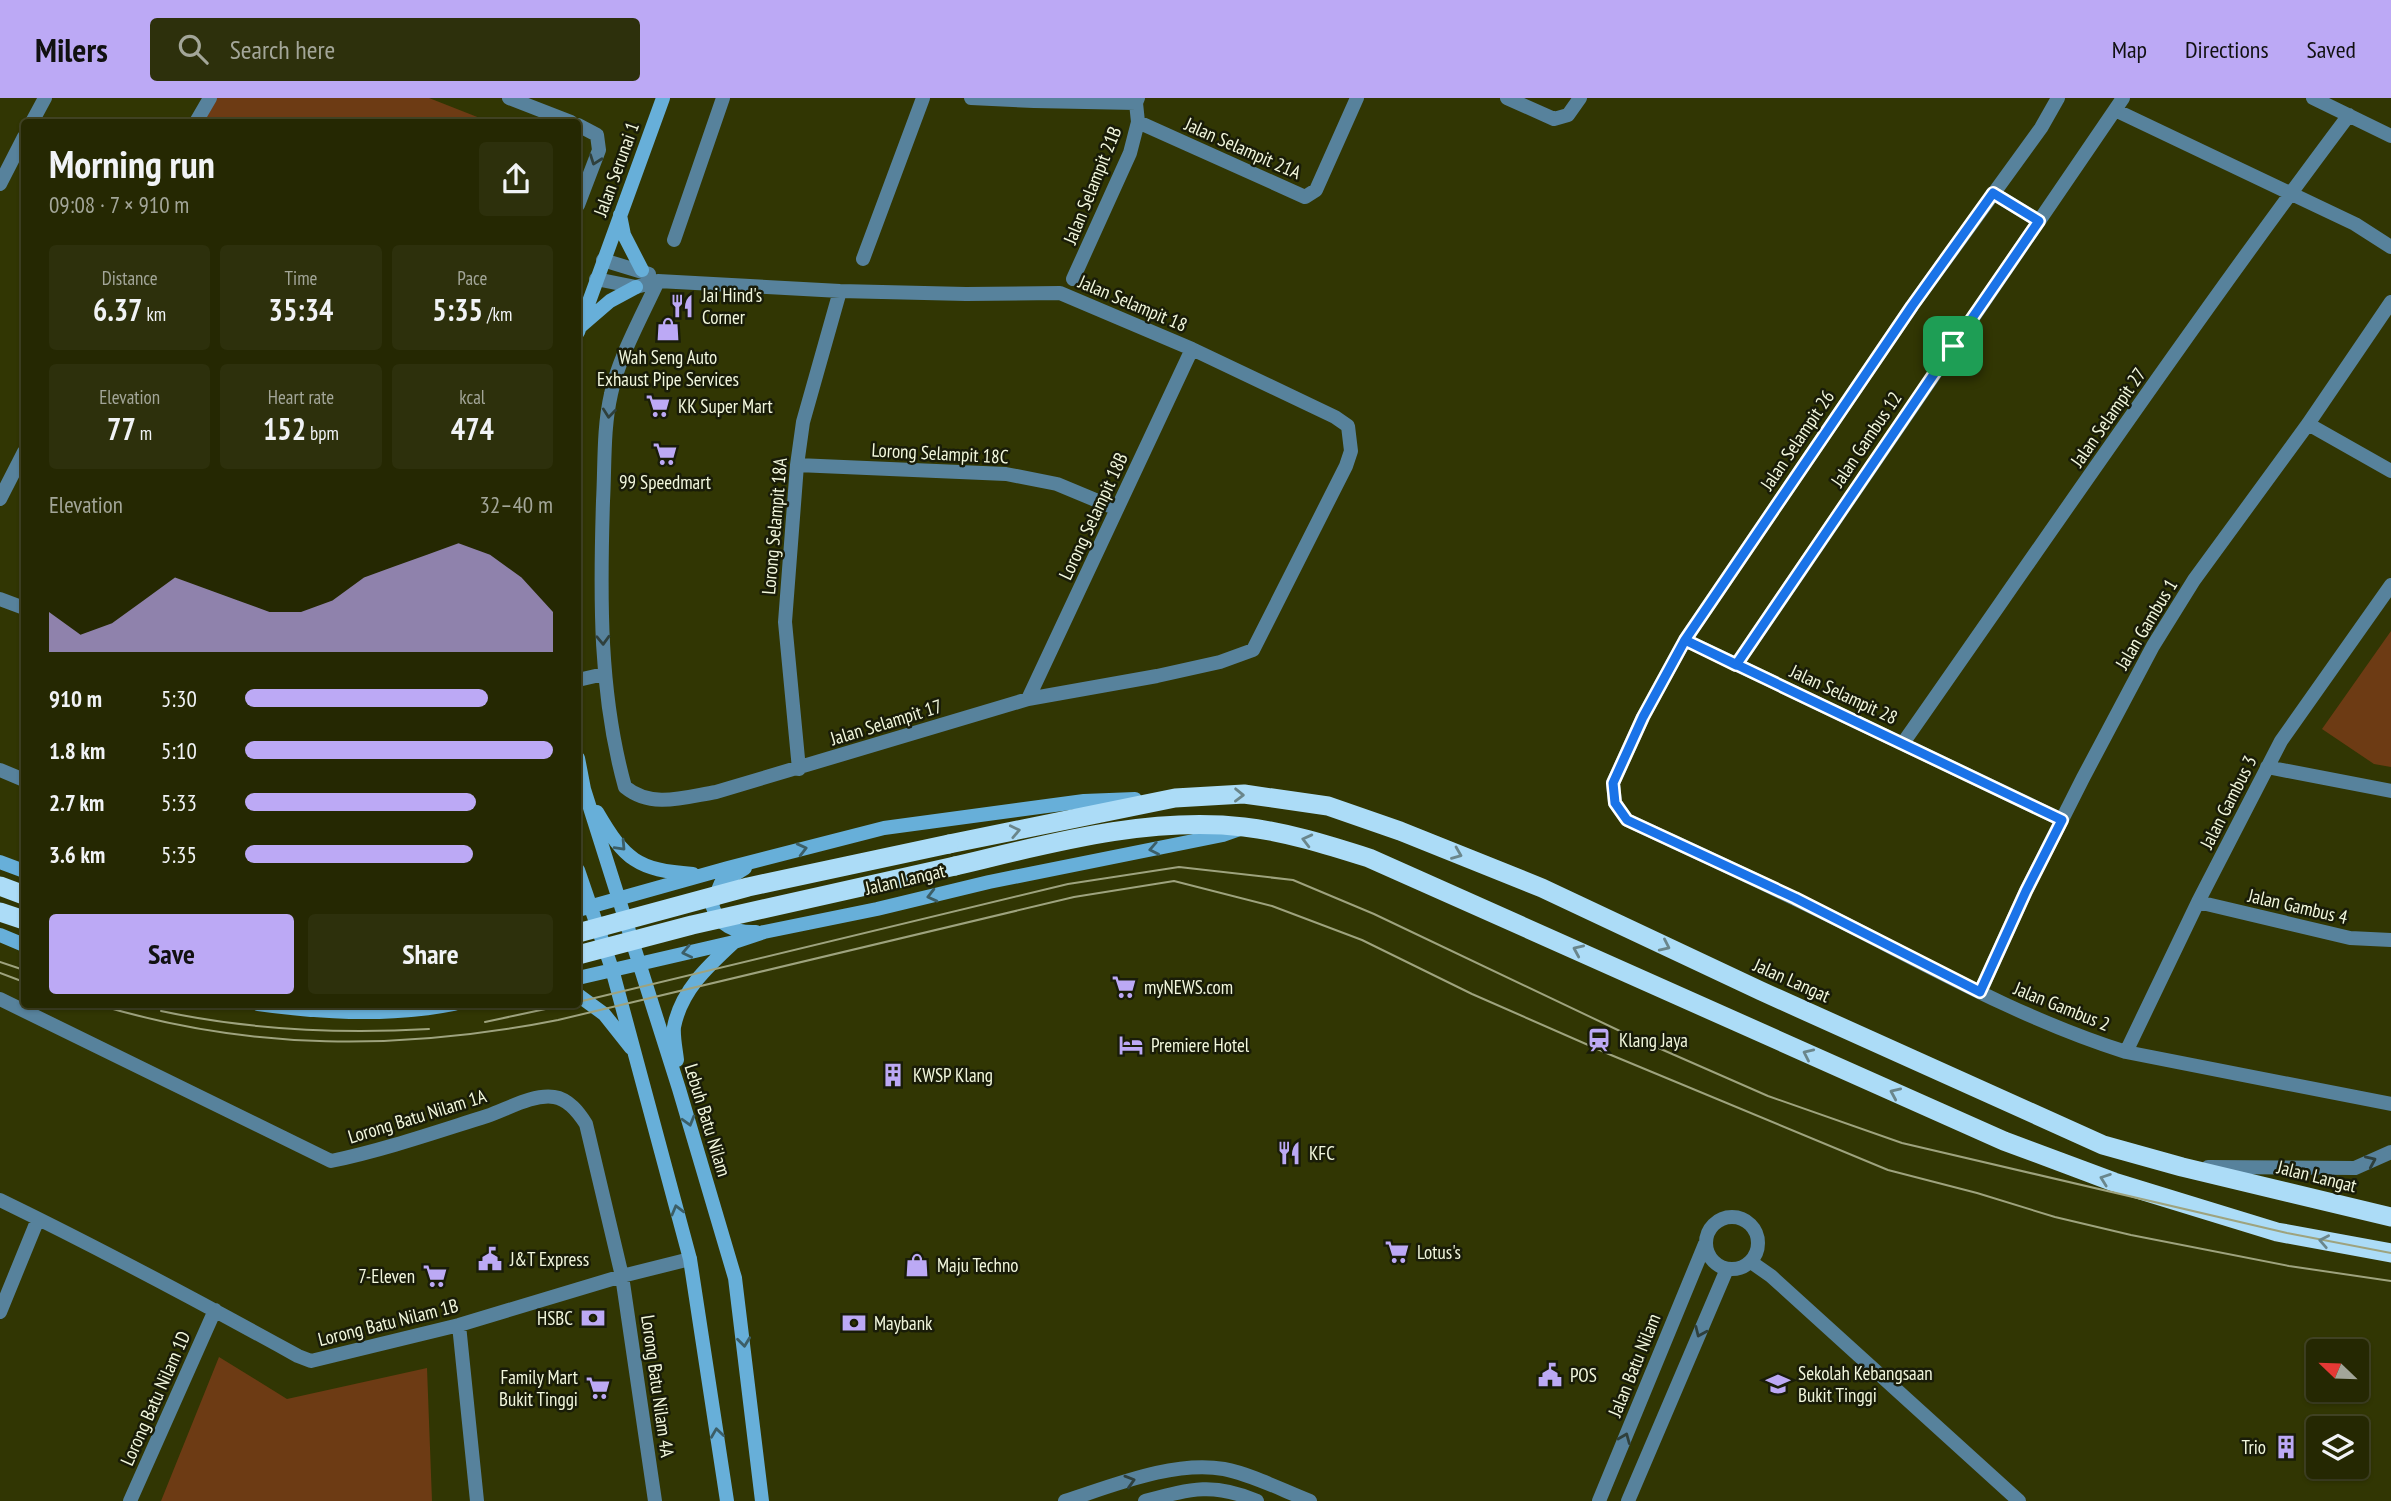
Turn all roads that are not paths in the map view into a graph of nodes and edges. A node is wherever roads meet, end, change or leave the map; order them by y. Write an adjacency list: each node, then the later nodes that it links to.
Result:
1 (45, 98): 16 (street)
2 (210, 98): 17 (street)
3 (509, 98): 18 (street)
4 (663, 98): 27 (main road, Jalan Serunai 1)
5 (723, 98): 29 (street)
6 (923, 98): 31 (street)
7 (971, 98): 13 (street)
8 (1357, 98): 19 (street, Jalan Selampit 21A)
9 (1507, 98): 10 (street)
10 (1580, 98)
11 (2058, 98): 24 (street, Jalan Selampit 26)
12 (2314, 98): 15 (street)
13 (1137, 100): 19 (street, Jalan Selampit 21B)
14 (2119, 104): 25 (street); 28 (street, Jalan Gambus 12)
15 (2349, 115): 21 (street); 25 (street, Jalan Selampit 27)
16 (34, 119)
17 (198, 119)
18 (564, 119)
19 (1138, 122): 35 (street, Jalan Selampit 21B)
20 (581, 127): 26 (street, one-way to 26)
21 (2391, 136)
22 (21, 143): 23 (street)
23 (0, 184)
24 (1993, 193): 28 (street); 53 (street, Jalan Selampit 26)
25 (2291, 193): 30 (street); 58 (street, Jalan Selampit 27)
26 (581, 197)
27 (620, 214): 32 (main road, Jalan Serunai 1); 33 (main road)
28 (2039, 221): 54 (street, Jalan Gambus 12)
29 (674, 240)
30 (2391, 247)
31 (863, 259)
32 (603, 260): 33 (street); 34 (main road, Jalan Serunai 1)
33 (642, 270): 36 (street)
34 (596, 279): 37 (street, Jalan Selampit 18); 40 (main road, Jalan Serunai 1)
35 (1073, 279)
36 (658, 281): 37 (street, Jalan Selampit 18); 38 (street, Jalan Selampit 18); 55 (street, Jalan Selampit 17, one-way to 55)
37 (636, 286): 41 (main road)
38 (841, 291): 42 (street, Jalan Selampit 18); 45 (street, Lorong Selampit 18A)
39 (2391, 302): 43 (street, Jalan Gambus 1)
40 (581, 321)
41 (581, 326)
42 (1192, 349): 48 (street, Lorong Selampit 18B); 52 (street, Jalan Selampit 18)
43 (2308, 424): 46 (street); 68 (street, Jalan Gambus 1)
44 (21, 458): 47 (street)
45 (797, 465): 48 (street, Lorong Selampit 18C); 60 (street, Lorong Selampit 18A)
46 (2391, 471)
47 (0, 499)
48 (1117, 509): 57 (street, Lorong Selampit 18B)
49 (2391, 585): 59 (street, Jalan Gambus 3)
50 (0, 599): 51 (street)
51 (21, 607)
52 (1263, 633): 57 (street, Jalan Selampit 17)
53 (1685, 640): 54 (street, Jalan Selampit 28); 67 (street, Jalan Selampit 26)
54 (1736, 665): 58 (street, Jalan Selampit 28)
55 (604, 674): 56 (street); 60 (street, Jalan Selampit 17)
56 (581, 679)
57 (1028, 699): 60 (street, Jalan Selampit 17)
58 (1903, 743): 68 (street, Jalan Selampit 28)
59 (2267, 767): 65 (street); 77 (street, Jalan Gambus 3)
60 (799, 769)
61 (0, 770): 63 (street)
62 (581, 774): 64 (main road, Lebuh Batu Nilam)
63 (21, 779)
64 (584, 789): 73 (main road, one-way to 73); 76 (main road, Lebuh Batu Nilam)
65 (2391, 791)
66 (1175, 798): 70 (main road, Jalan Langat, one-way to 66); 81 (highway, Jalan Langat, one-way to 66, bridge); 99 (highway, Jalan Langat, one-way to 99)
67 (1627, 820): 89 (street, Jalan Gambus 2)
68 (2062, 820): 89 (street, Jalan Gambus 1)
69 (1244, 827): 82 (main road, Jalan Langat, one-way to 82); 85 (highway, Jalan Langat, bridge); 104 (highway, Jalan Langat, one-way to 69)
70 (761, 859): 73 (main road, Jalan Langat); 82 (main road)
71 (0, 862): 72 (main road)
72 (21, 869)
73 (704, 874): 76 (main road, Jalan Langat)
74 (0, 886): 75 (highway)
75 (21, 894)
76 (618, 900): 78 (main road, Jalan Langat); 86 (main road, Lebuh Batu Nilam)
77 (2198, 902): 83 (street, Jalan Gambus 4); 95 (street, Jalan Gambus 3)
78 (583, 908): 87 (main road)
79 (0, 912): 80 (highway)
80 (21, 919)
81 (581, 932)
82 (764, 932): 84 (main road, Jalan Langat)
83 (2391, 940)
84 (734, 942): 86 (main road, Jalan Langat, one-way to 86); 96 (main road)
85 (581, 954)
86 (640, 962): 87 (main road, Jalan Langat); 96 (main road, Lebuh Batu Nilam)
87 (612, 969): 88 (main road, Jalan Langat); 94 (main road)
88 (581, 977)
89 (1980, 992): 95 (street, Jalan Gambus 2)
90 (581, 997): 94 (main road)
91 (0, 999): 108 (street, Lorong Batu Nilam 1A)
92 (284, 1008): 93 (main road)
93 (436, 1008)
94 (634, 1052): 105 (main road, one-way to 94)
95 (2126, 1052): 97 (street, Jalan Gambus 2)
96 (679, 1089): 116 (main road, Lebuh Batu Nilam, one-way to 116)
97 (2391, 1104)
98 (2391, 1152): 99 (street, one-way to 98)
99 (2182, 1167): 101 (highway, Jalan Langat)
100 (0, 1200): 102 (street, Lorong Batu Nilam 1B)
101 (2391, 1217)
102 (38, 1219): 109 (street, Lorong Batu Nilam 1B); 110 (street)
103 (1705, 1244): 106 (street); 107 (street); 121 (street, Jalan Batu Nilam, one-way to 103)
104 (2391, 1253)
105 (690, 1259): 108 (street, Lorong Batu Nilam 1B); 115 (main road, one-way to 105)
106 (1751, 1262): 107 (street); 123 (street)
107 (1727, 1269): 122 (street, one-way to 122)
108 (622, 1276): 111 (street, Lorong Batu Nilam 1B); 114 (street, Lorong Batu Nilam 4A)
109 (215, 1310): 111 (street, Lorong Batu Nilam 1B); 112 (street, Lorong Batu Nilam 1D)
110 (0, 1312)
111 (459, 1325): 113 (street)
112 (130, 1501)
113 (477, 1501)
114 (655, 1501)
115 (727, 1501)
116 (762, 1501)
117 (1065, 1501): 120 (street, one-way to 120)
118 (1145, 1501): 119 (street)
119 (1257, 1501)
120 (1310, 1501)
121 (1599, 1501)
122 (1628, 1501)
123 (2019, 1501)

